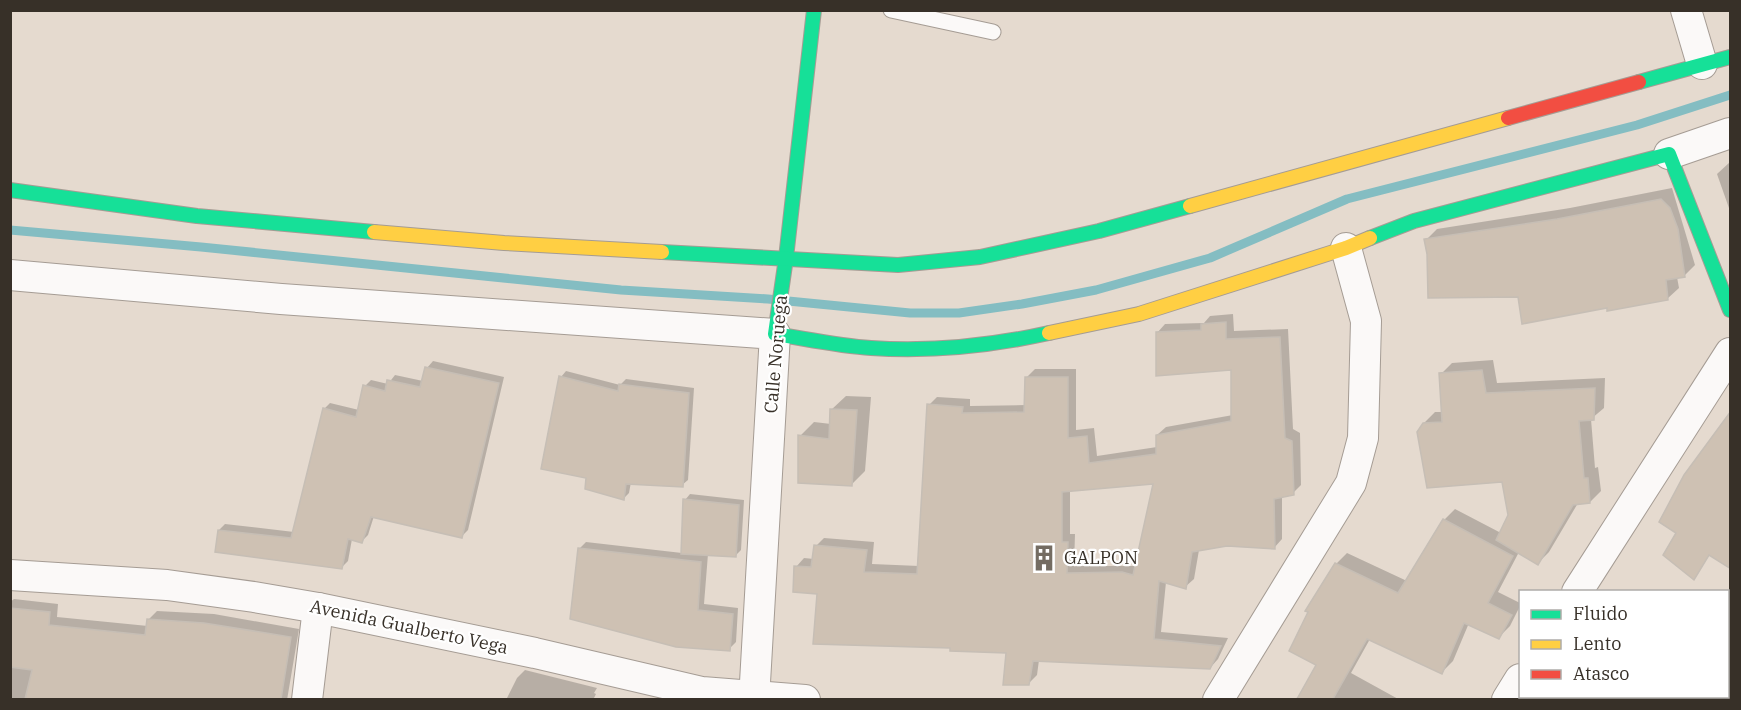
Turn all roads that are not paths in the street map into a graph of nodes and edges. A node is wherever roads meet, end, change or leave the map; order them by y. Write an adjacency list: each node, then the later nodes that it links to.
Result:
1 (814, 10): 10 (street, Calle Noruega)
2 (891, 10): 4 (lane)
3 (1686, 10): 5 (street)
4 (993, 33)
5 (1717, 61): 10 (street)
6 (1731, 133): 7 (street)
7 (1669, 154): 9 (street); 12 (street)
8 (10, 190): 10 (street)
9 (1346, 248): 13 (street); 22 (street)
10 (786, 258): 13 (street, Calle Noruega)
11 (10, 275): 13 (street)
12 (1731, 310)
13 (777, 324): 19 (street, Calle Noruega)
14 (1731, 353): 16 (street)
15 (10, 574): 17 (street, Avenida Gualberto Vega)
16 (1578, 590)
17 (318, 608): 19 (street, Avenida Gualberto Vega); 20 (street)
18 (1519, 682): 23 (street)
19 (754, 697): 21 (street, Avenida Gualberto Vega)
20 (307, 699)
21 (805, 699)
22 (1218, 699)
23 (1507, 699)

